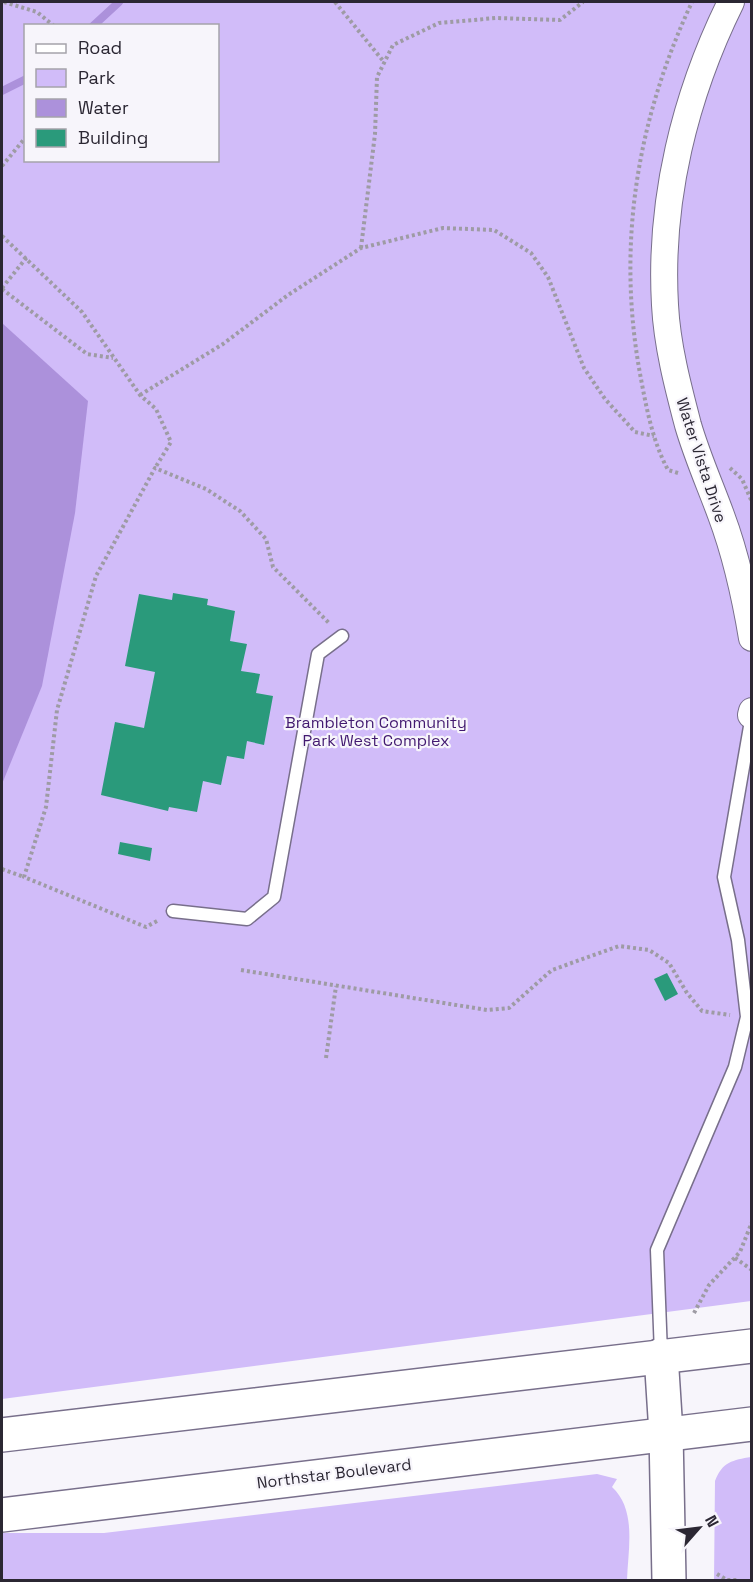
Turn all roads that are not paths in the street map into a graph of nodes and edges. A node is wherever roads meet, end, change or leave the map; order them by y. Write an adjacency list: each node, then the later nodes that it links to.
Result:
1 (731, 2): 3 (street, Water Vista Drive)
2 (342, 636): 6 (lane)
3 (752, 638)
4 (752, 711): 5 (street)
5 (751, 715): 8 (lane)
6 (173, 911)
7 (752, 1346): 8 (main road)
8 (661, 1355): 10 (main road); 11 (main road)
9 (752, 1424): 10 (main road, Northstar Boulevard)
10 (666, 1433): 12 (main road, Northstar Boulevard); 13 (main road)
11 (2, 1436)
12 (2, 1515)
13 (669, 1581)

